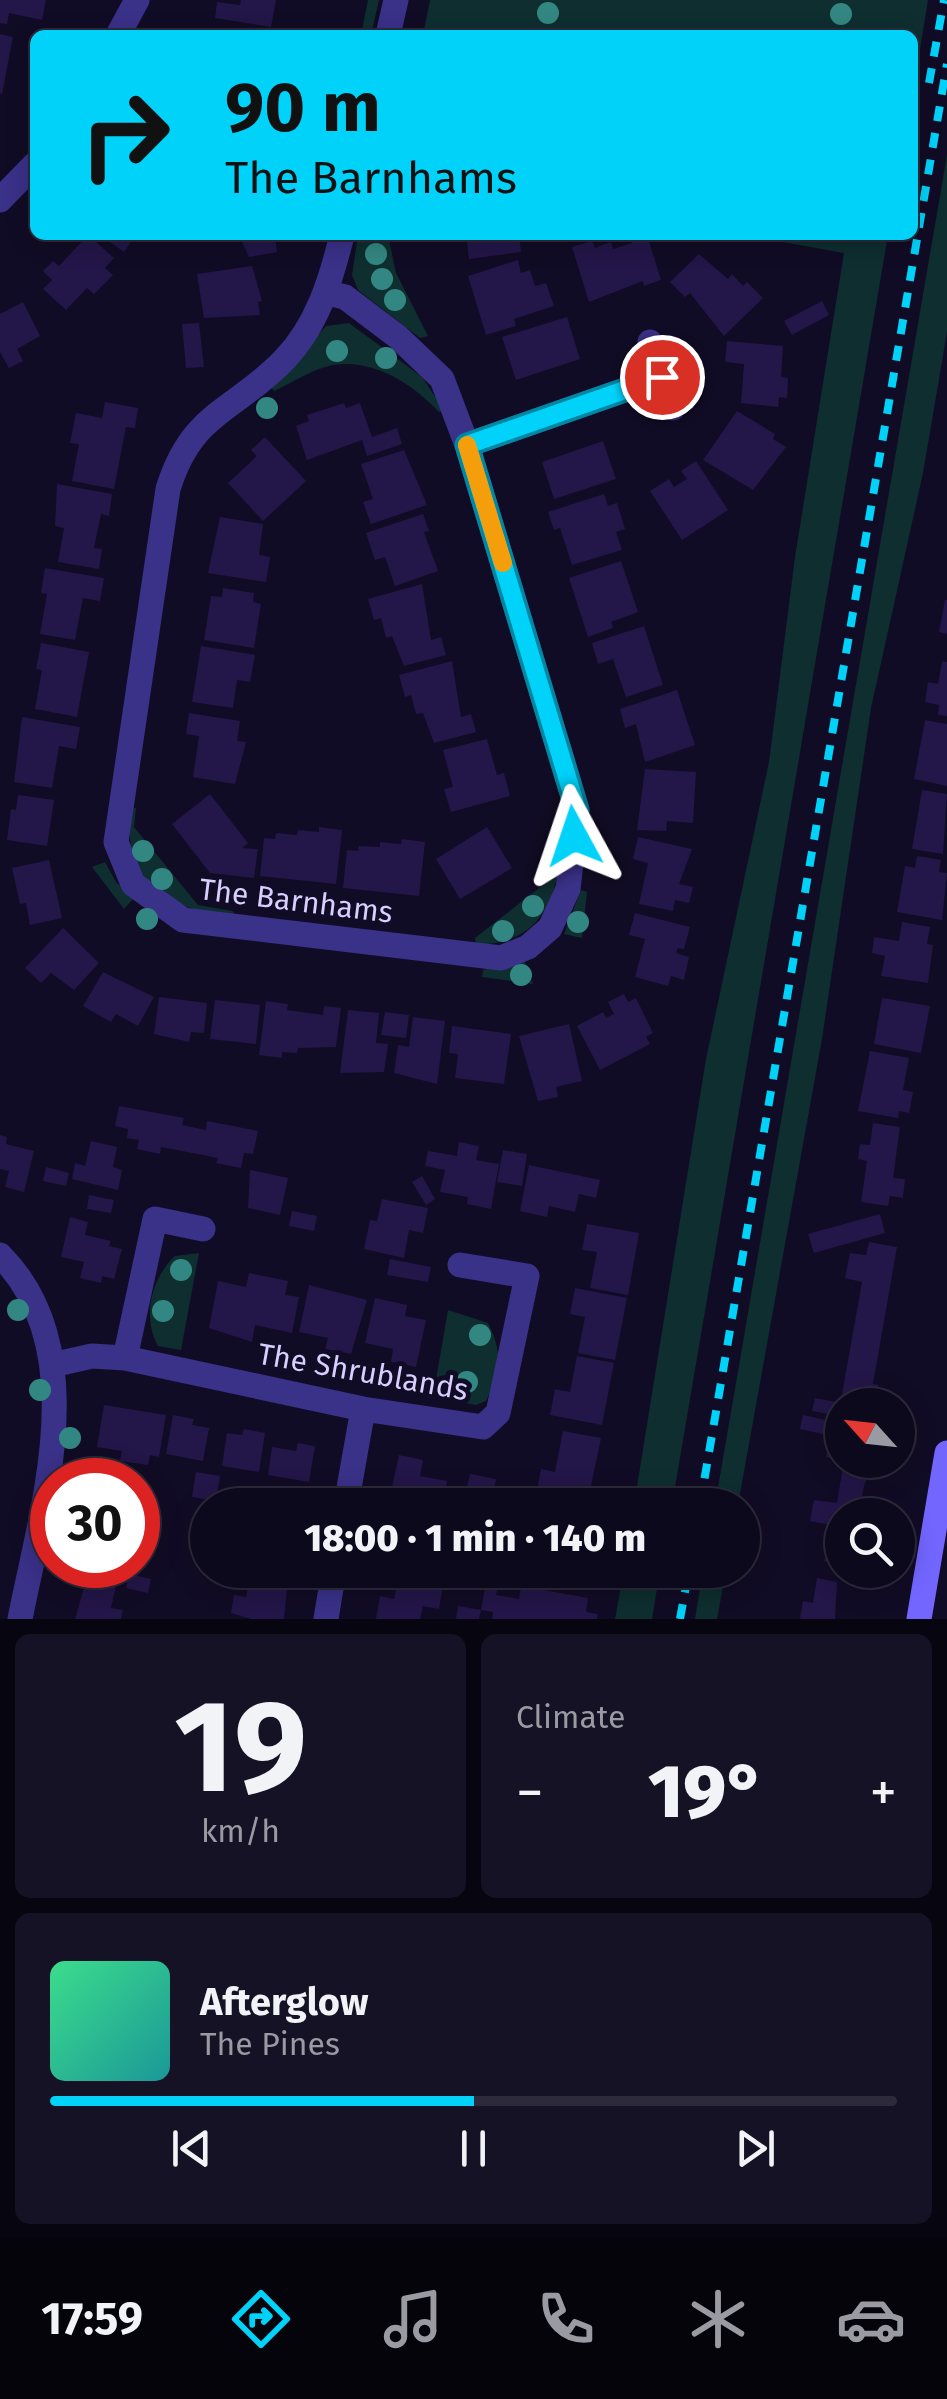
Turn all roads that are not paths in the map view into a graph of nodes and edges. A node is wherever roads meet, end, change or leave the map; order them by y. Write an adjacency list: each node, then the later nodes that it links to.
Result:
1 (136, 0): 3 (street)
2 (396, 0): 4 (street)
3 (121, 30)
4 (389, 30)
5 (30, 169): 6 (street)
6 (0, 200)
7 (341, 240): 8 (street, The Barnhams)
8 (328, 293): 12 (street, The Barnhams); 12 (street, The Barnhams)
9 (650, 342): 10 (street)
10 (662, 377): 11 (street); 12 (street)
11 (673, 408)
12 (467, 445)
13 (203, 1229): 16 (street)
14 (0, 1255): 17 (street)
15 (460, 1265): 18 (street, The Shrublands)
16 (125, 1358): 17 (street, The Shrublands); 18 (street, The Shrublands)
17 (52, 1365): 22 (street)
18 (364, 1408): 20 (street)
19 (947, 1453): 24 (main road)
20 (349, 1488)
21 (331, 1588): 23 (street)
22 (20, 1619)
23 (326, 1619)
24 (918, 1619)

